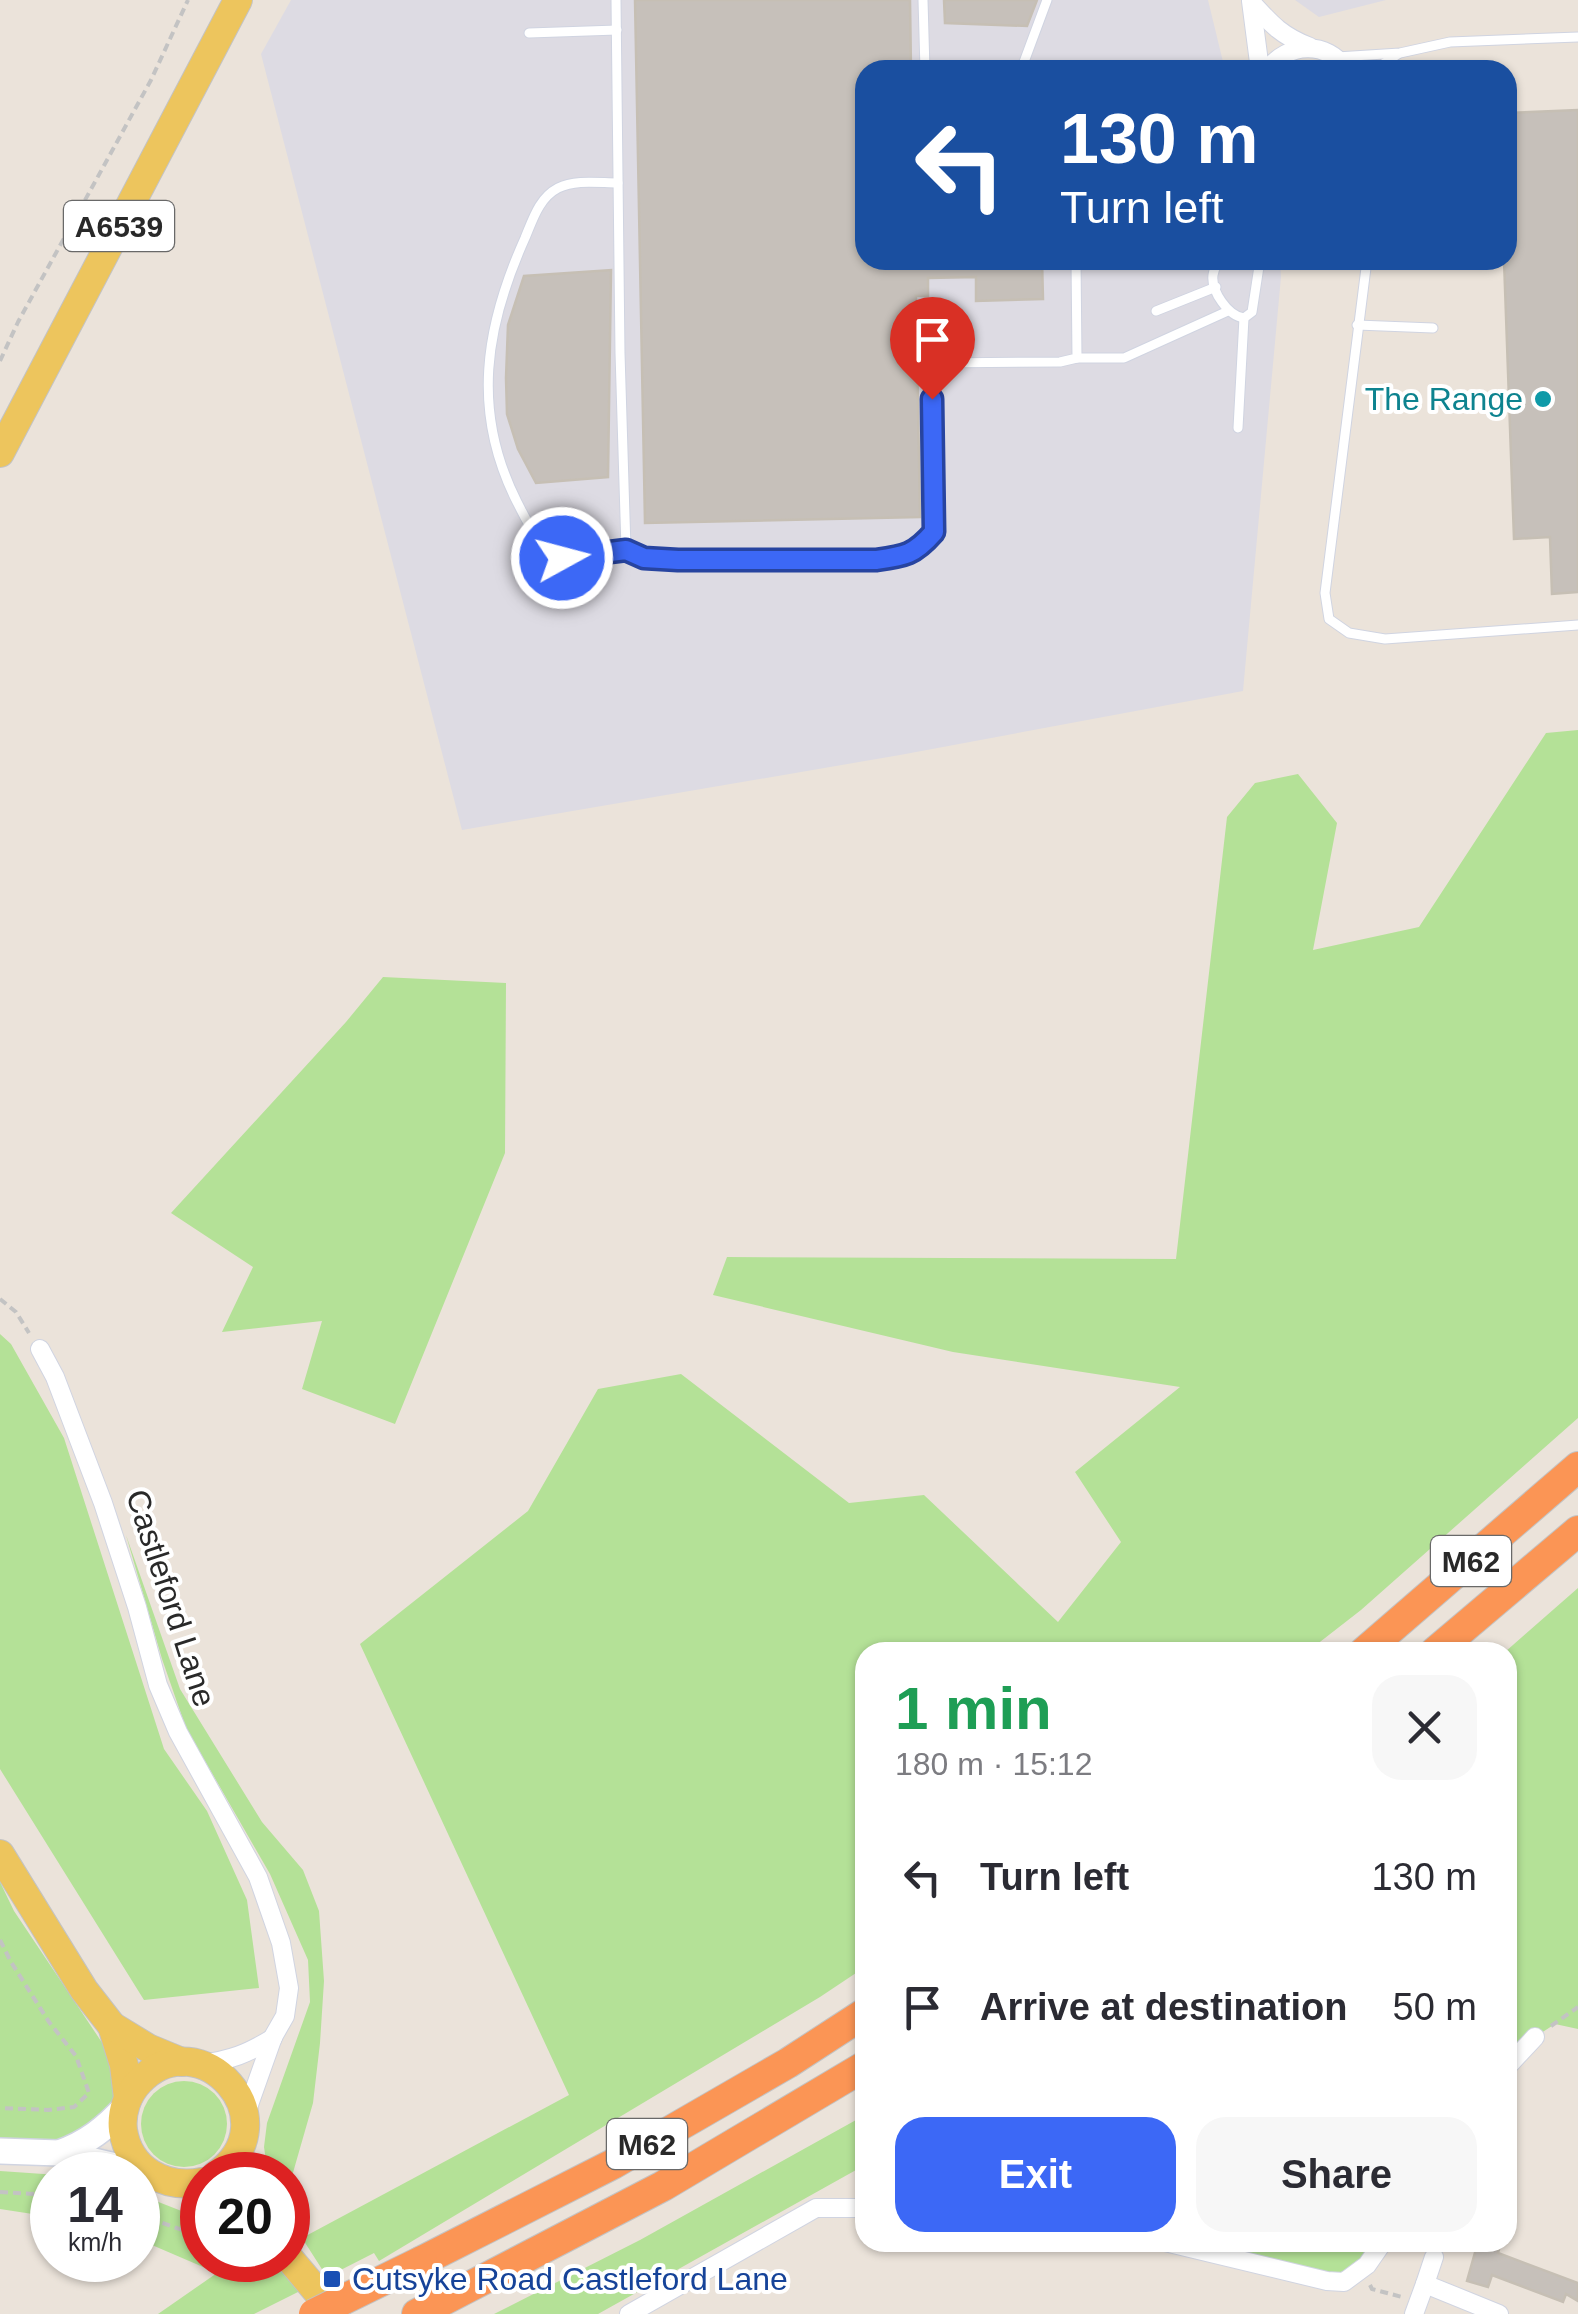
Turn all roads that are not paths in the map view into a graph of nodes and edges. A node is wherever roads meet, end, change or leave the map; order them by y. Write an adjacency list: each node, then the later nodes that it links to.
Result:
1 (238, 0): 33 (main road, A6539)
2 (616, 0): 6 (lane)
3 (923, 0): 11 (lane)
4 (1047, 0): 12 (lane)
5 (1252, 2): 9 (street); 13 (street)
6 (616, 30): 7 (lane); 18 (lane)
7 (529, 33)
8 (1578, 37): 10 (lane)
9 (1311, 48): 14 (street); 15 (street)
10 (1400, 53): 16 (lane); 17 (lane)
11 (925, 60)
12 (1025, 60)
13 (1262, 60)
14 (1275, 60)
15 (1336, 60)
16 (1362, 60)
17 (1389, 60)
18 (618, 183): 34 (lane); 34 (lane)
19 (1076, 270): 30 (lane)
20 (1214, 270): 23 (lane)
21 (1258, 270): 27 (lane)
22 (1366, 270): 28 (lane)
23 (1216, 286): 24 (lane); 26 (lane)
24 (1228, 311): 27 (lane); 30 (lane)
25 (930, 312): 31 (lane)
26 (1156, 312)
27 (1244, 318): 32 (lane)
28 (1358, 326): 29 (lane); 35 (lane)
29 (1432, 328)
30 (1077, 358): 31 (lane)
31 (931, 363): 34 (lane)
32 (1238, 428)
33 (0, 453)
34 (626, 550)
35 (1578, 624)
36 (40, 1350): 44 (street, Castleford Lane)
37 (1578, 1467): 39 (highway, M62)
38 (1578, 1531): 40 (highway, M62)
39 (1376, 1642)
40 (1447, 1642)
41 (0, 1854): 43 (main road)
42 (855, 2019): 64 (highway, M62, bridge)
43 (112, 2026): 47 (main road); 49 (main road)
44 (273, 2037): 47 (street); 50 (street, Castleford Lane)
45 (1534, 2037): 46 (street)
46 (1517, 2056)
47 (191, 2063): 49 (main road); 50 (main road)
48 (855, 2072): 63 (highway, M62)
49 (126, 2103): 53 (main road); 54 (main road)
50 (245, 2126): 55 (main road); 56 (main road)
51 (0, 2151): 52 (main road)
52 (30, 2152)
53 (62, 2152)
54 (130, 2152)
55 (238, 2152)
56 (248, 2152)
57 (855, 2208): 66 (street)
58 (1207, 2252): 59 (street)
59 (1376, 2252)
60 (1434, 2257): 62 (street)
61 (309, 2282): 65 (main road)
62 (1419, 2300): 67 (street)
63 (428, 2309)
64 (314, 2314)
65 (336, 2314)
66 (629, 2314)
67 (1499, 2314)

